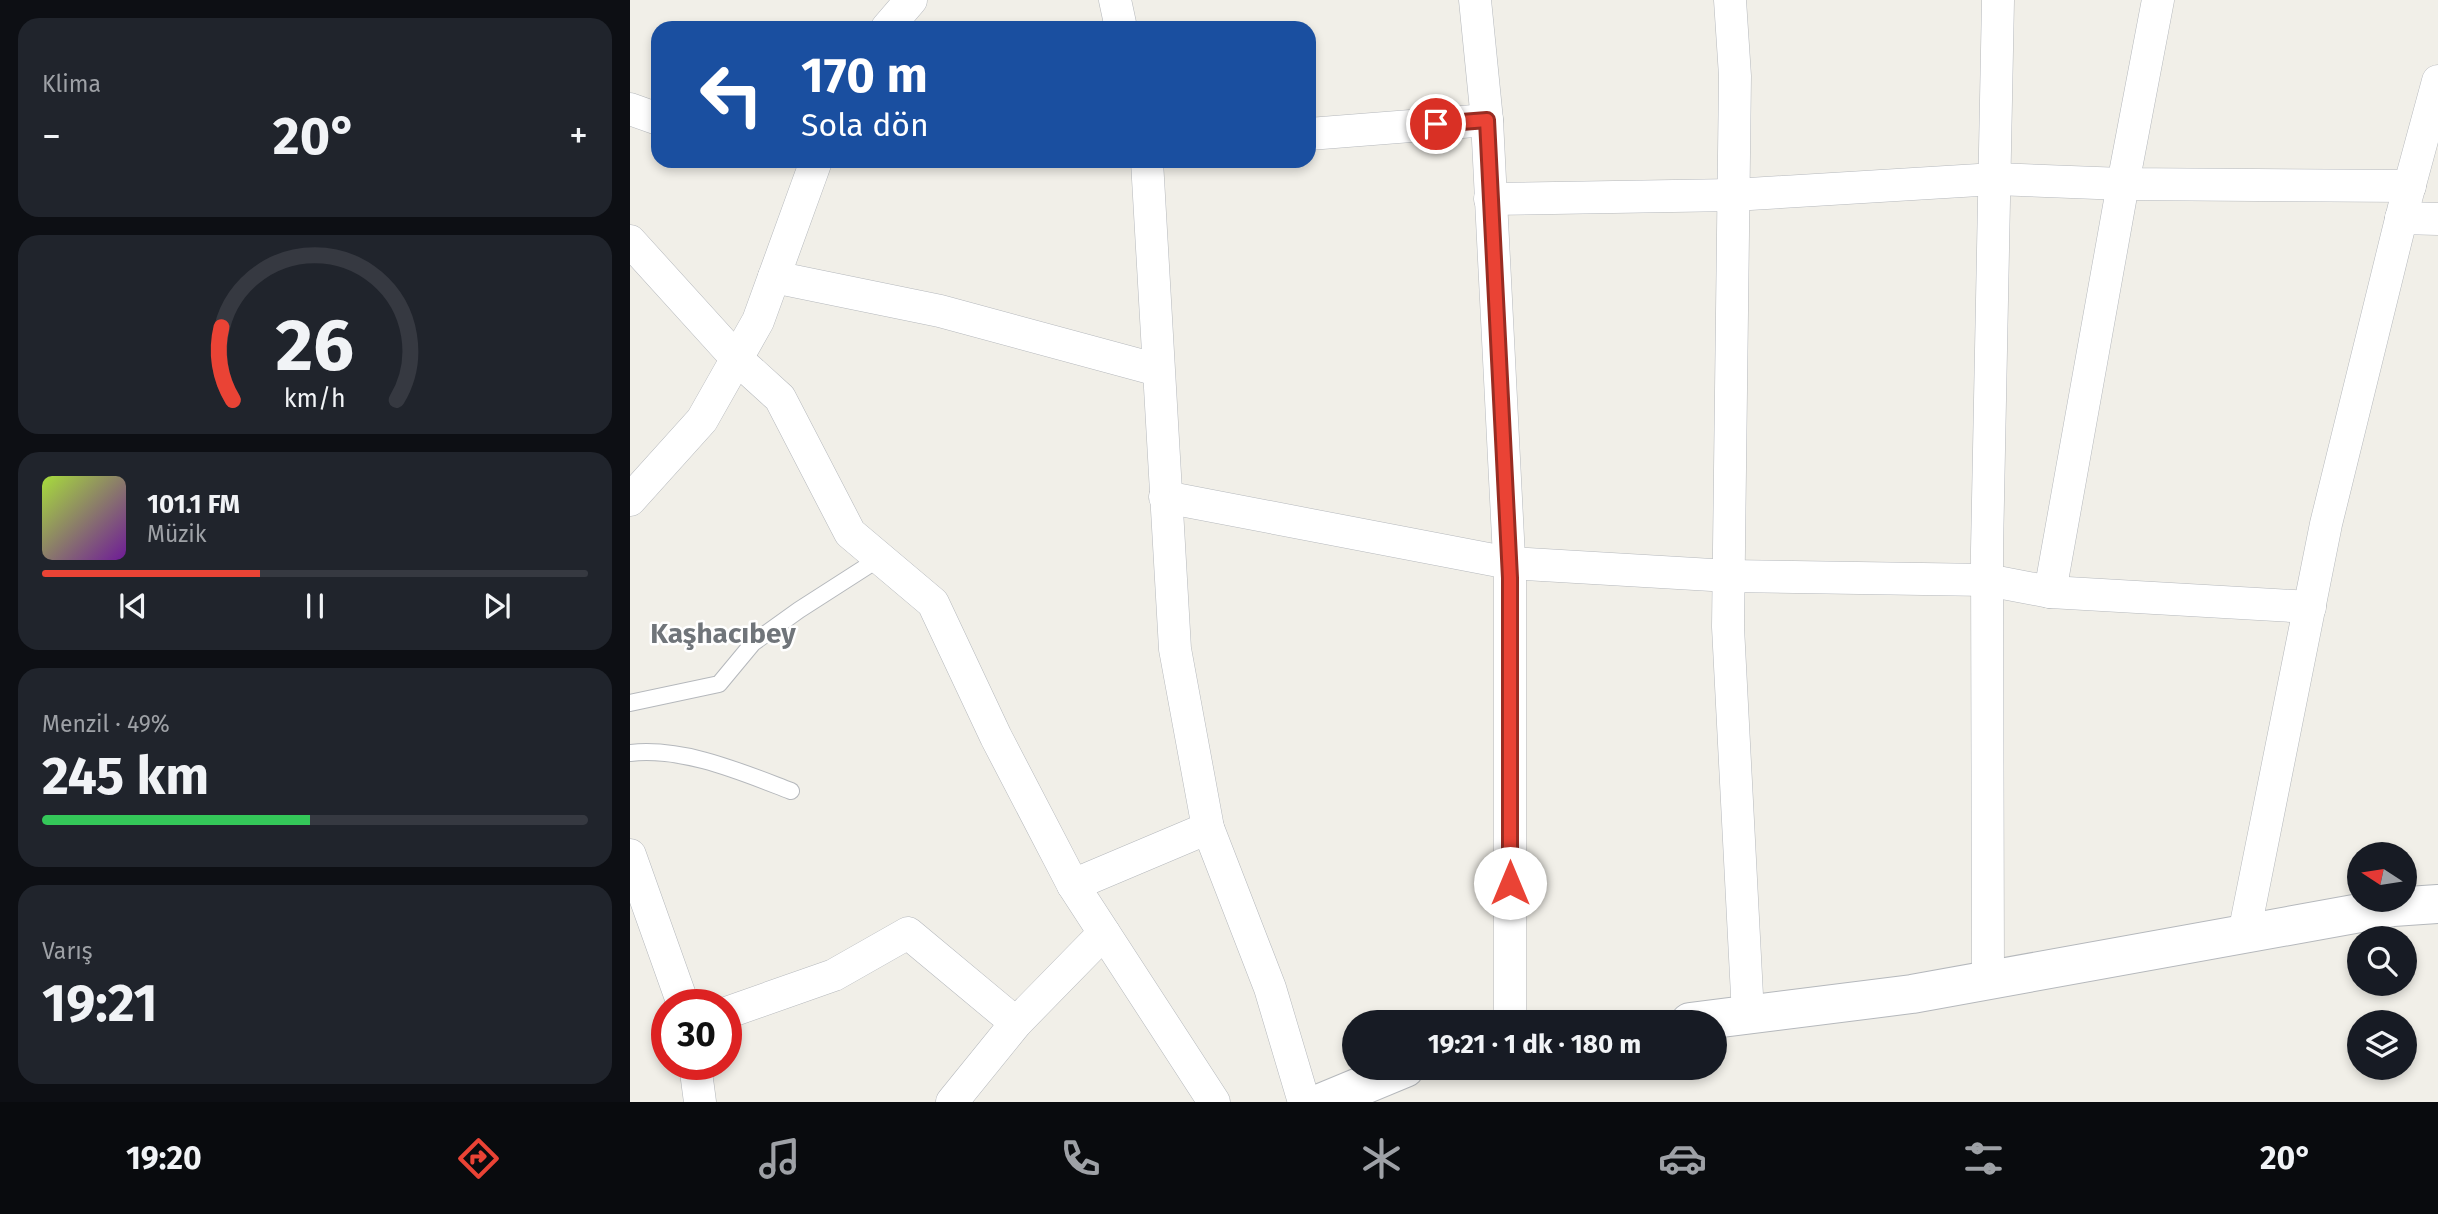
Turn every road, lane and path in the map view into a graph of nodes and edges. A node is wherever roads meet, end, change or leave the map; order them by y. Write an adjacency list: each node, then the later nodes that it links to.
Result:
1 (911, 0): 7 (street)
2 (1115, 0): 8 (street)
3 (1475, 0): 12 (street)
4 (1730, 0): 19 (street)
5 (1998, 0): 16 (street)
6 (2158, 0): 17 (street)
7 (893, 21)
8 (1120, 21)
9 (2438, 82): 18 (street)
10 (630, 109): 11 (street)
11 (651, 116)
12 (1487, 120): 13 (street); 20 (street)
13 (1316, 133)
14 (813, 168): 24 (street)
15 (1147, 168): 26 (street)
16 (1995, 178): 17 (street); 19 (street); 32 (street)
17 (2123, 184): 18 (street); 33 (street)
18 (2410, 186): 21 (street)
19 (1733, 195): 20 (street); 31 (street)
20 (1490, 199): 30 (street)
21 (2401, 218): 22 (street); 34 (street)
22 (2438, 219)
23 (630, 241): 25 (street)
24 (774, 277): 25 (street); 26 (street)
25 (737, 359): 28 (street); 29 (street)
26 (1158, 370): 27 (street)
27 (1165, 496): 30 (street); 38 (street)
28 (630, 500)
29 (880, 558): 35 (lane); 40 (street)
30 (1510, 563): 31 (street); 47 (street)
31 (1729, 576): 32 (street); 48 (street)
32 (1987, 580): 33 (street); 44 (street)
33 (2050, 592): 34 (street)
34 (2310, 607): 43 (street)
35 (630, 703)
36 (630, 753): 37 (lane)
37 (791, 791)
38 (1208, 828): 40 (street); 56 (street)
39 (631, 863): 45 (street)
40 (1073, 885): 42 (street)
41 (2438, 904): 43 (street)
42 (1104, 933): 50 (street); 55 (street)
43 (2244, 934): 44 (street)
44 (1988, 980): 48 (street)
45 (677, 989)
46 (742, 1007): 50 (street)
47 (1510, 1010)
48 (1748, 1015): 49 (street)
49 (1727, 1018)
50 (1016, 1023): 54 (street)
51 (697, 1080): 53 (street)
52 (1376, 1080): 57 (street)
53 (699, 1102)
54 (952, 1102)
55 (1214, 1102)
56 (1304, 1102)
57 (1323, 1102)

